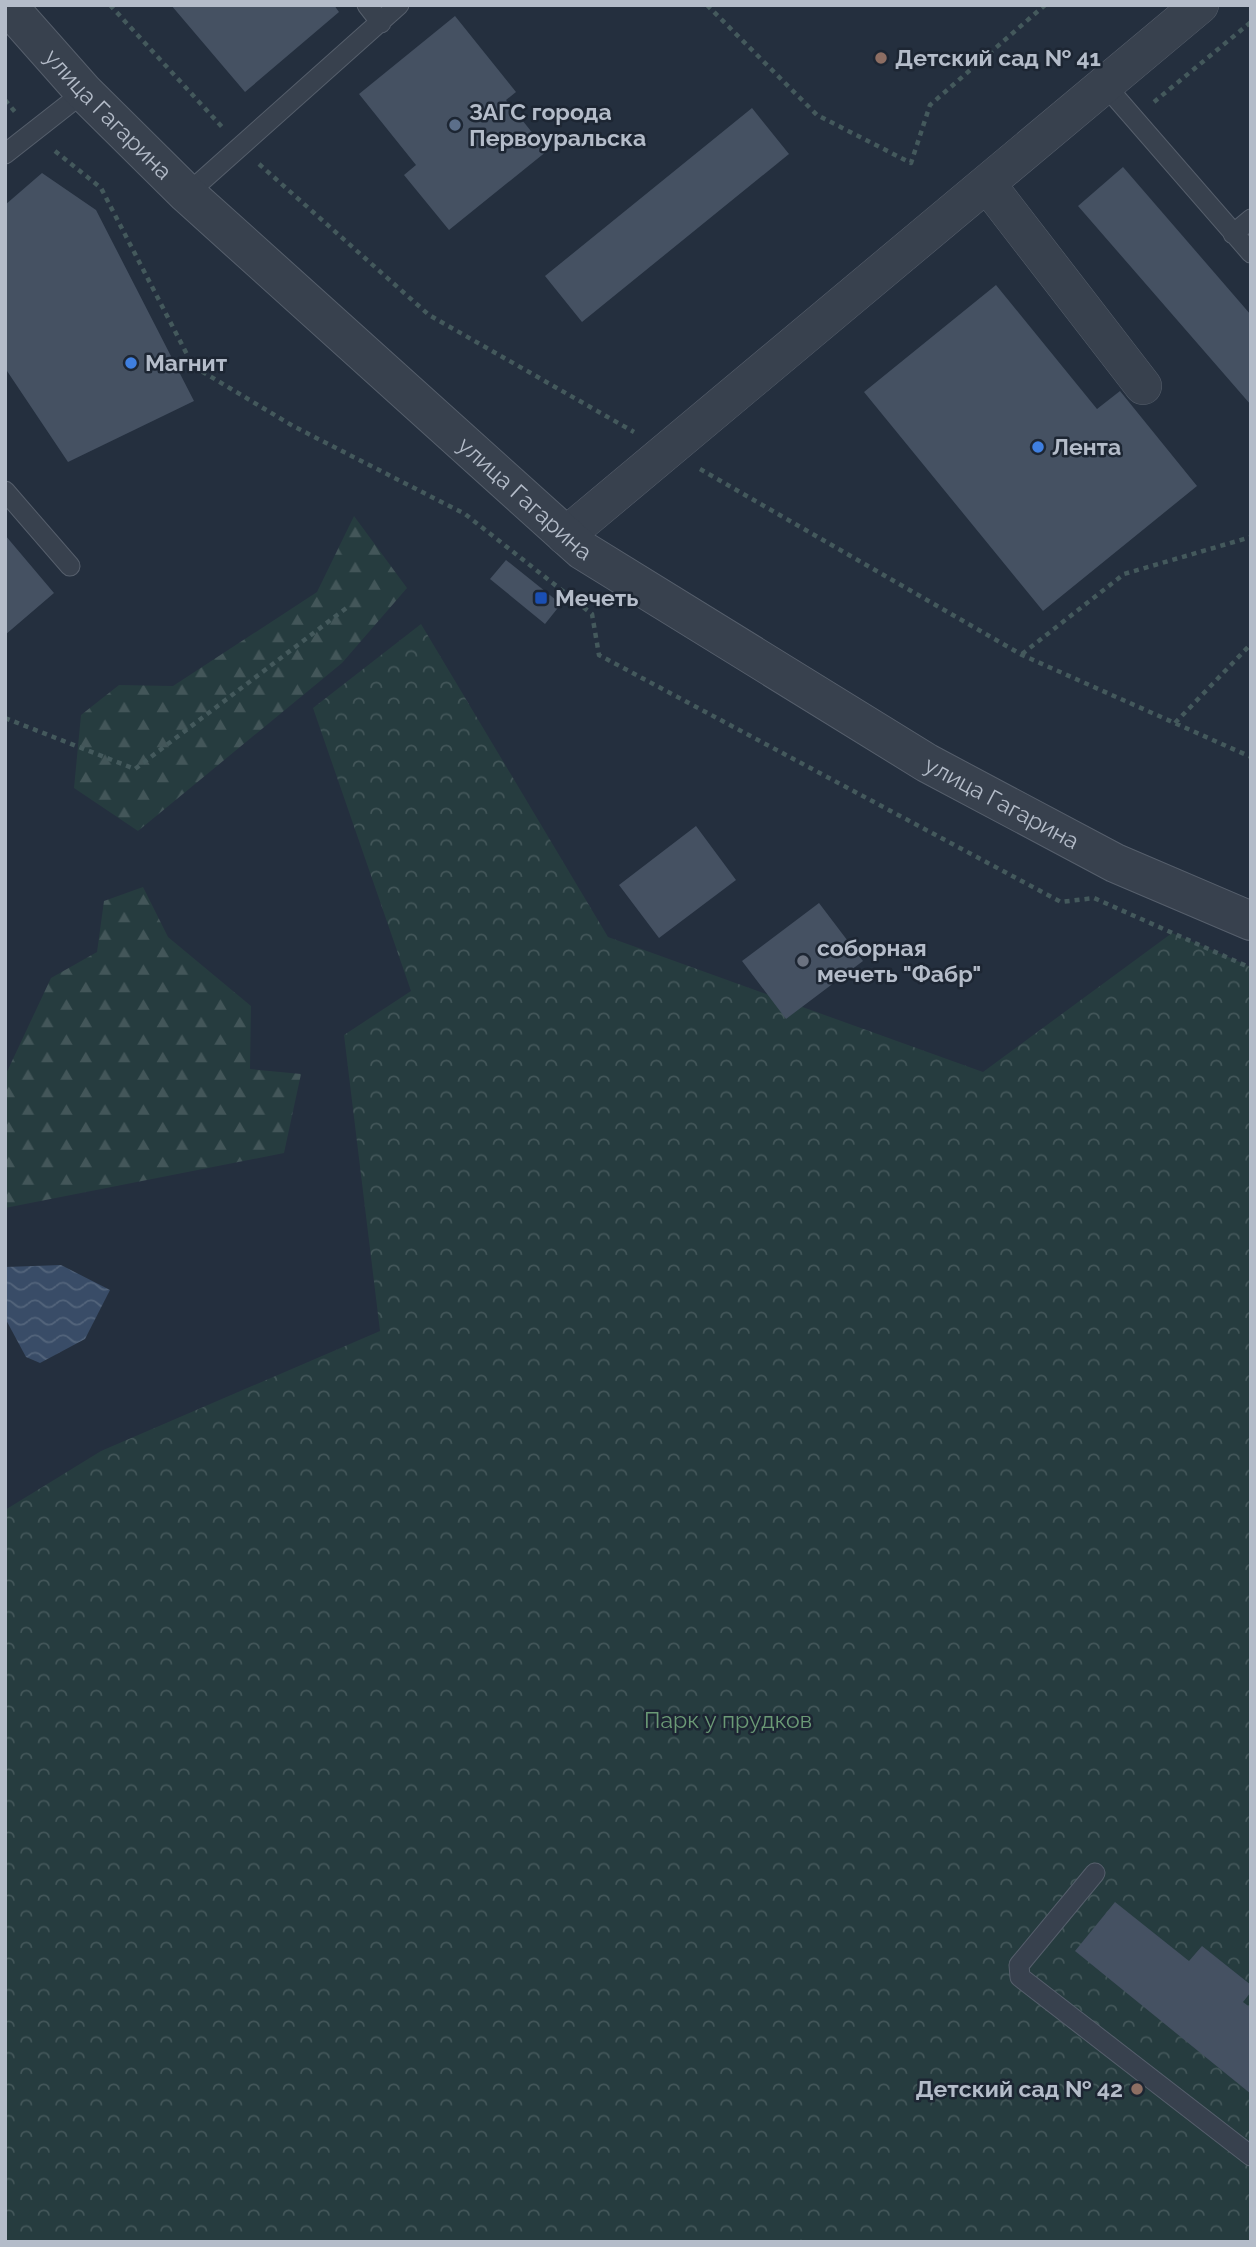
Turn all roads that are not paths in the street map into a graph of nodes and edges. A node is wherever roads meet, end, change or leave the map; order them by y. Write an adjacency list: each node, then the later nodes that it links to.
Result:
1 (6, 5): 7 (street, улица Гагарина)
2 (367, 5): 5 (lane)
3 (399, 5): 5 (lane)
4 (1200, 5): 6 (street)
5 (381, 23): 10 (lane)
6 (1105, 85): 9 (street); 12 (lane)
7 (84, 92): 8 (lane); 10 (street, улица Гагарина)
8 (5, 154)
9 (987, 184): 14 (street); 16 (street)
10 (187, 194): 16 (street, улица Гагарина)
11 (1251, 219): 12 (lane)
12 (1233, 234): 13 (lane)
13 (1251, 254)
14 (1143, 386)
15 (5, 491): 17 (lane)
16 (565, 536): 18 (street, улица Гагарина)
17 (70, 566)
18 (1251, 921)
19 (1095, 1874): 20 (lane)
20 (1251, 2155)

